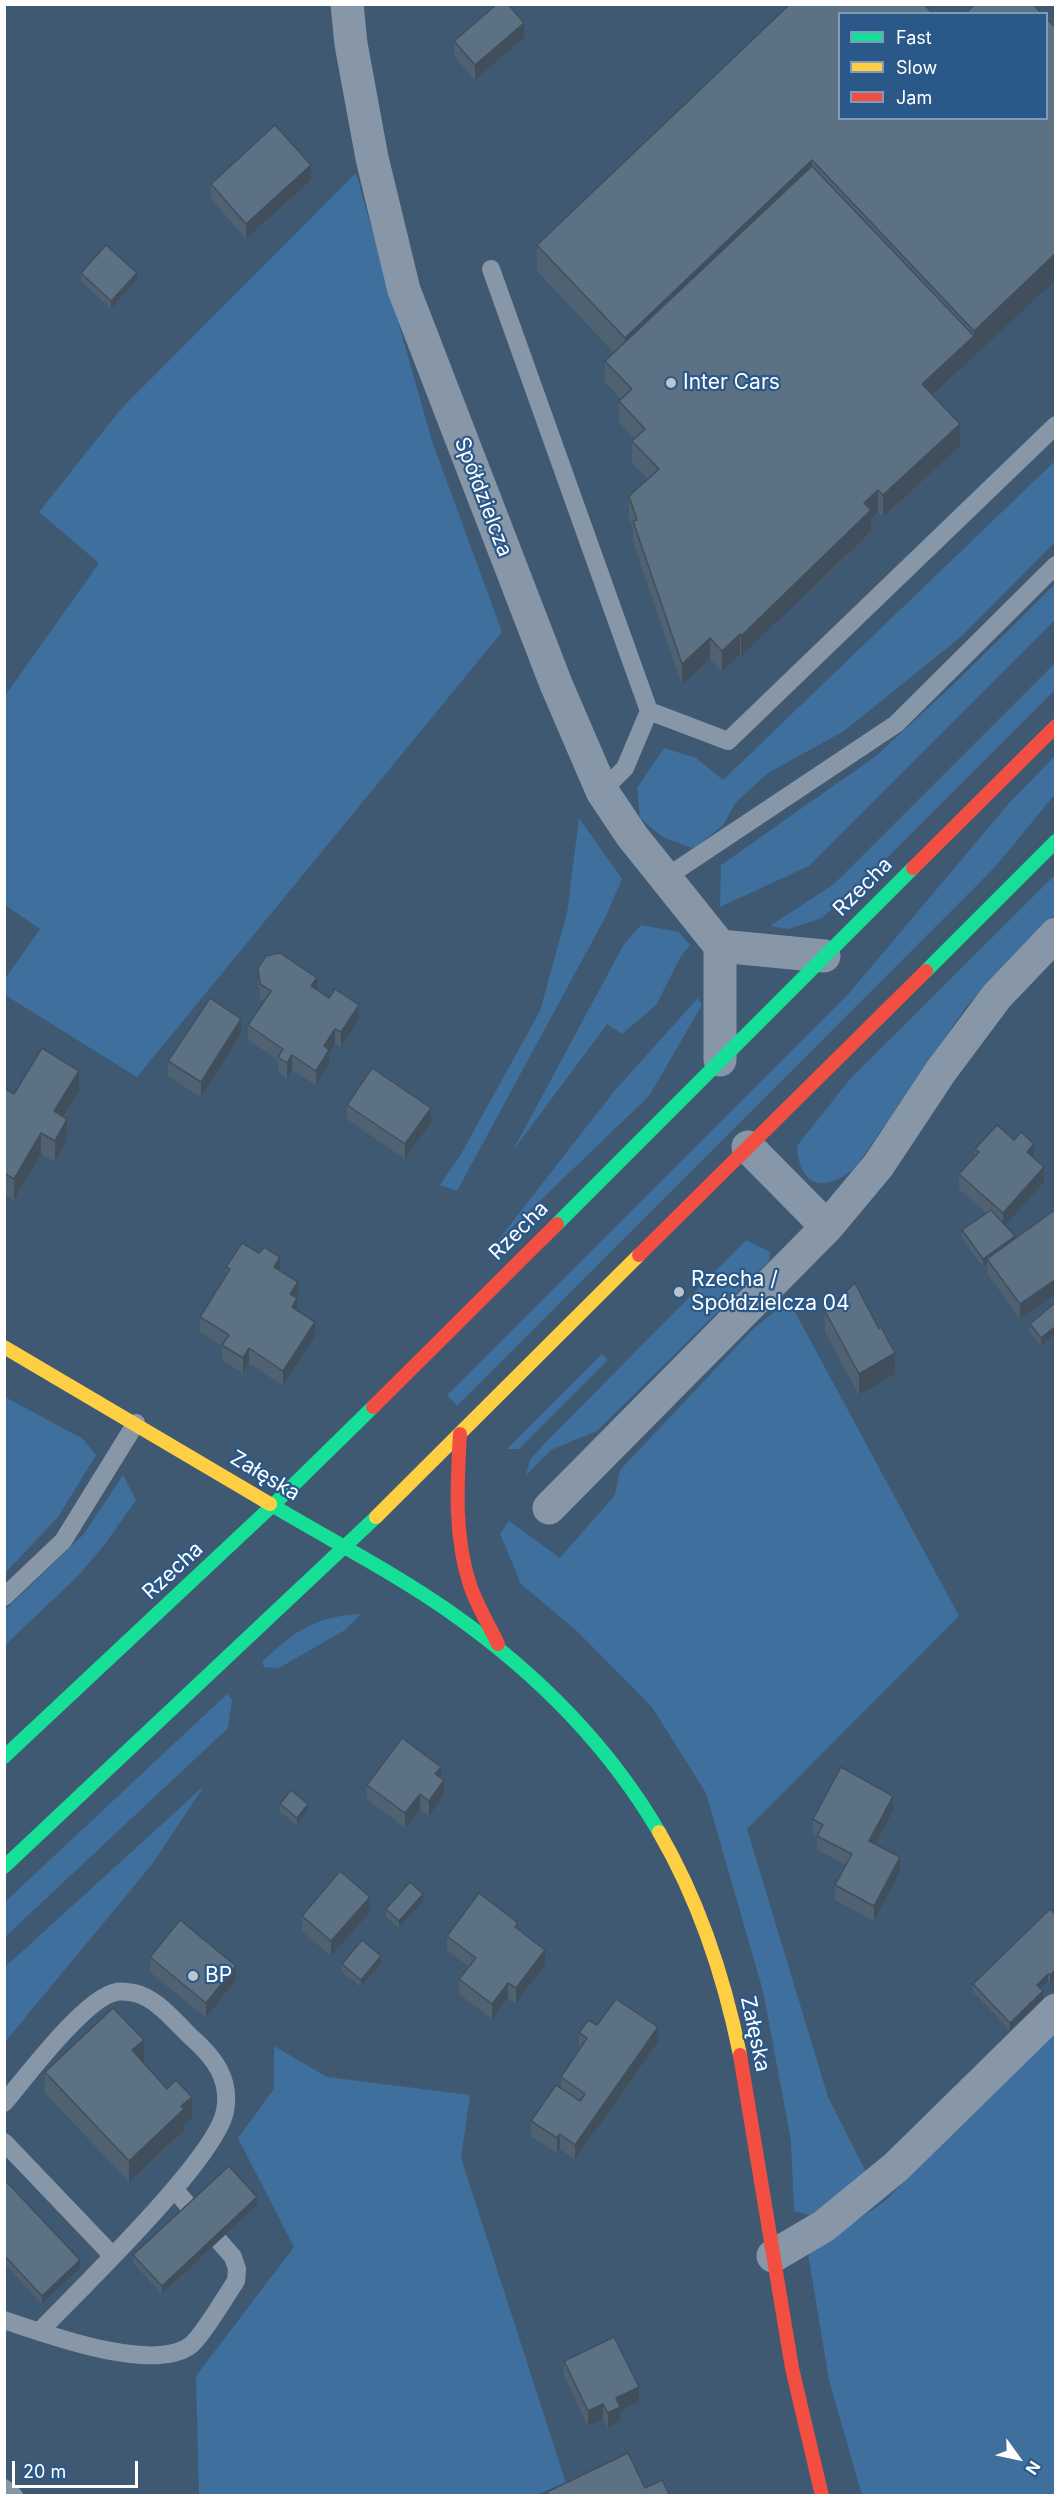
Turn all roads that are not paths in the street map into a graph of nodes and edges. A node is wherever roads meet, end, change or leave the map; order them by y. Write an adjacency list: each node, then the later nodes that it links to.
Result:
1 (347, 4): 7 (street, Spółdzielcza)
2 (491, 269): 5 (lane)
3 (1056, 425): 5 (lane)
4 (1056, 566): 9 (lane)
5 (649, 711): 7 (lane)
6 (1056, 726): 12 (main road, Rzecha)
7 (602, 791): 9 (street, Spółdzielcza)
8 (1056, 841): 14 (main road)
9 (665, 879): 11 (street, Spółdzielcza)
10 (1056, 934): 15 (street)
11 (720, 946): 12 (street); 13 (street)
12 (824, 956): 13 (main road, Rzecha)
13 (720, 1060): 19 (main road, Rzecha)
14 (748, 1147): 15 (street); 18 (main road)
15 (827, 1227): 20 (street)
16 (4, 1347): 17 (main road, Załęska)
17 (136, 1424): 19 (main road, Załęska); 22 (lane)
18 (460, 1434): 21 (main road); 23 (main road, Załęska)
19 (273, 1505): 21 (main road, Załęska); 24 (main road, Rzecha)
20 (549, 1508)
21 (344, 1549): 23 (main road, Załęska); 25 (main road)
22 (4, 1597)
23 (500, 1648): 31 (main road, Załęska)
24 (4, 1757)
25 (4, 1867)
26 (1056, 2010): 31 (street)
27 (4, 2103): 29 (lane)
28 (4, 2142): 30 (lane)
29 (174, 2189): 30 (lane); 33 (lane)
30 (112, 2255): 33 (lane)
31 (772, 2256): 36 (main road, Załęska)
32 (4, 2320): 33 (lane)
33 (39, 2332)
34 (4, 2488): 35 (lane)
35 (14, 2496)
36 (822, 2496)

